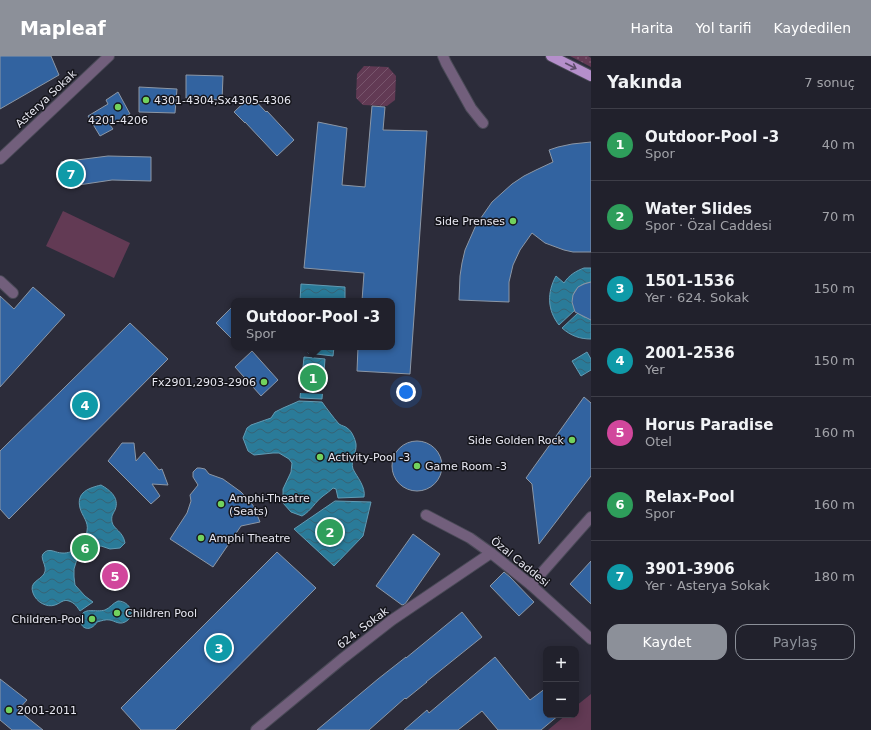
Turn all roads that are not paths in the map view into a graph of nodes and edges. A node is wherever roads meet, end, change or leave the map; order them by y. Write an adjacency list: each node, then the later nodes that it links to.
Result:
1 (109, 56): 6 (street, Asterya Sokak)
2 (443, 56): 5 (street)
3 (551, 56): 4 (main road, one-way to 4)
4 (591, 76)
5 (484, 123)
6 (0, 159)
7 (0, 281): 8 (street)
8 (13, 293)
9 (426, 515): 11 (street, Özal Caddesi)
10 (591, 517): 12 (street)
11 (491, 553): 12 (street, Özal Caddesi); 14 (street, 624. Sokak)
12 (531, 586): 13 (street, Özal Caddesi)
13 (591, 639)
14 (256, 730)

